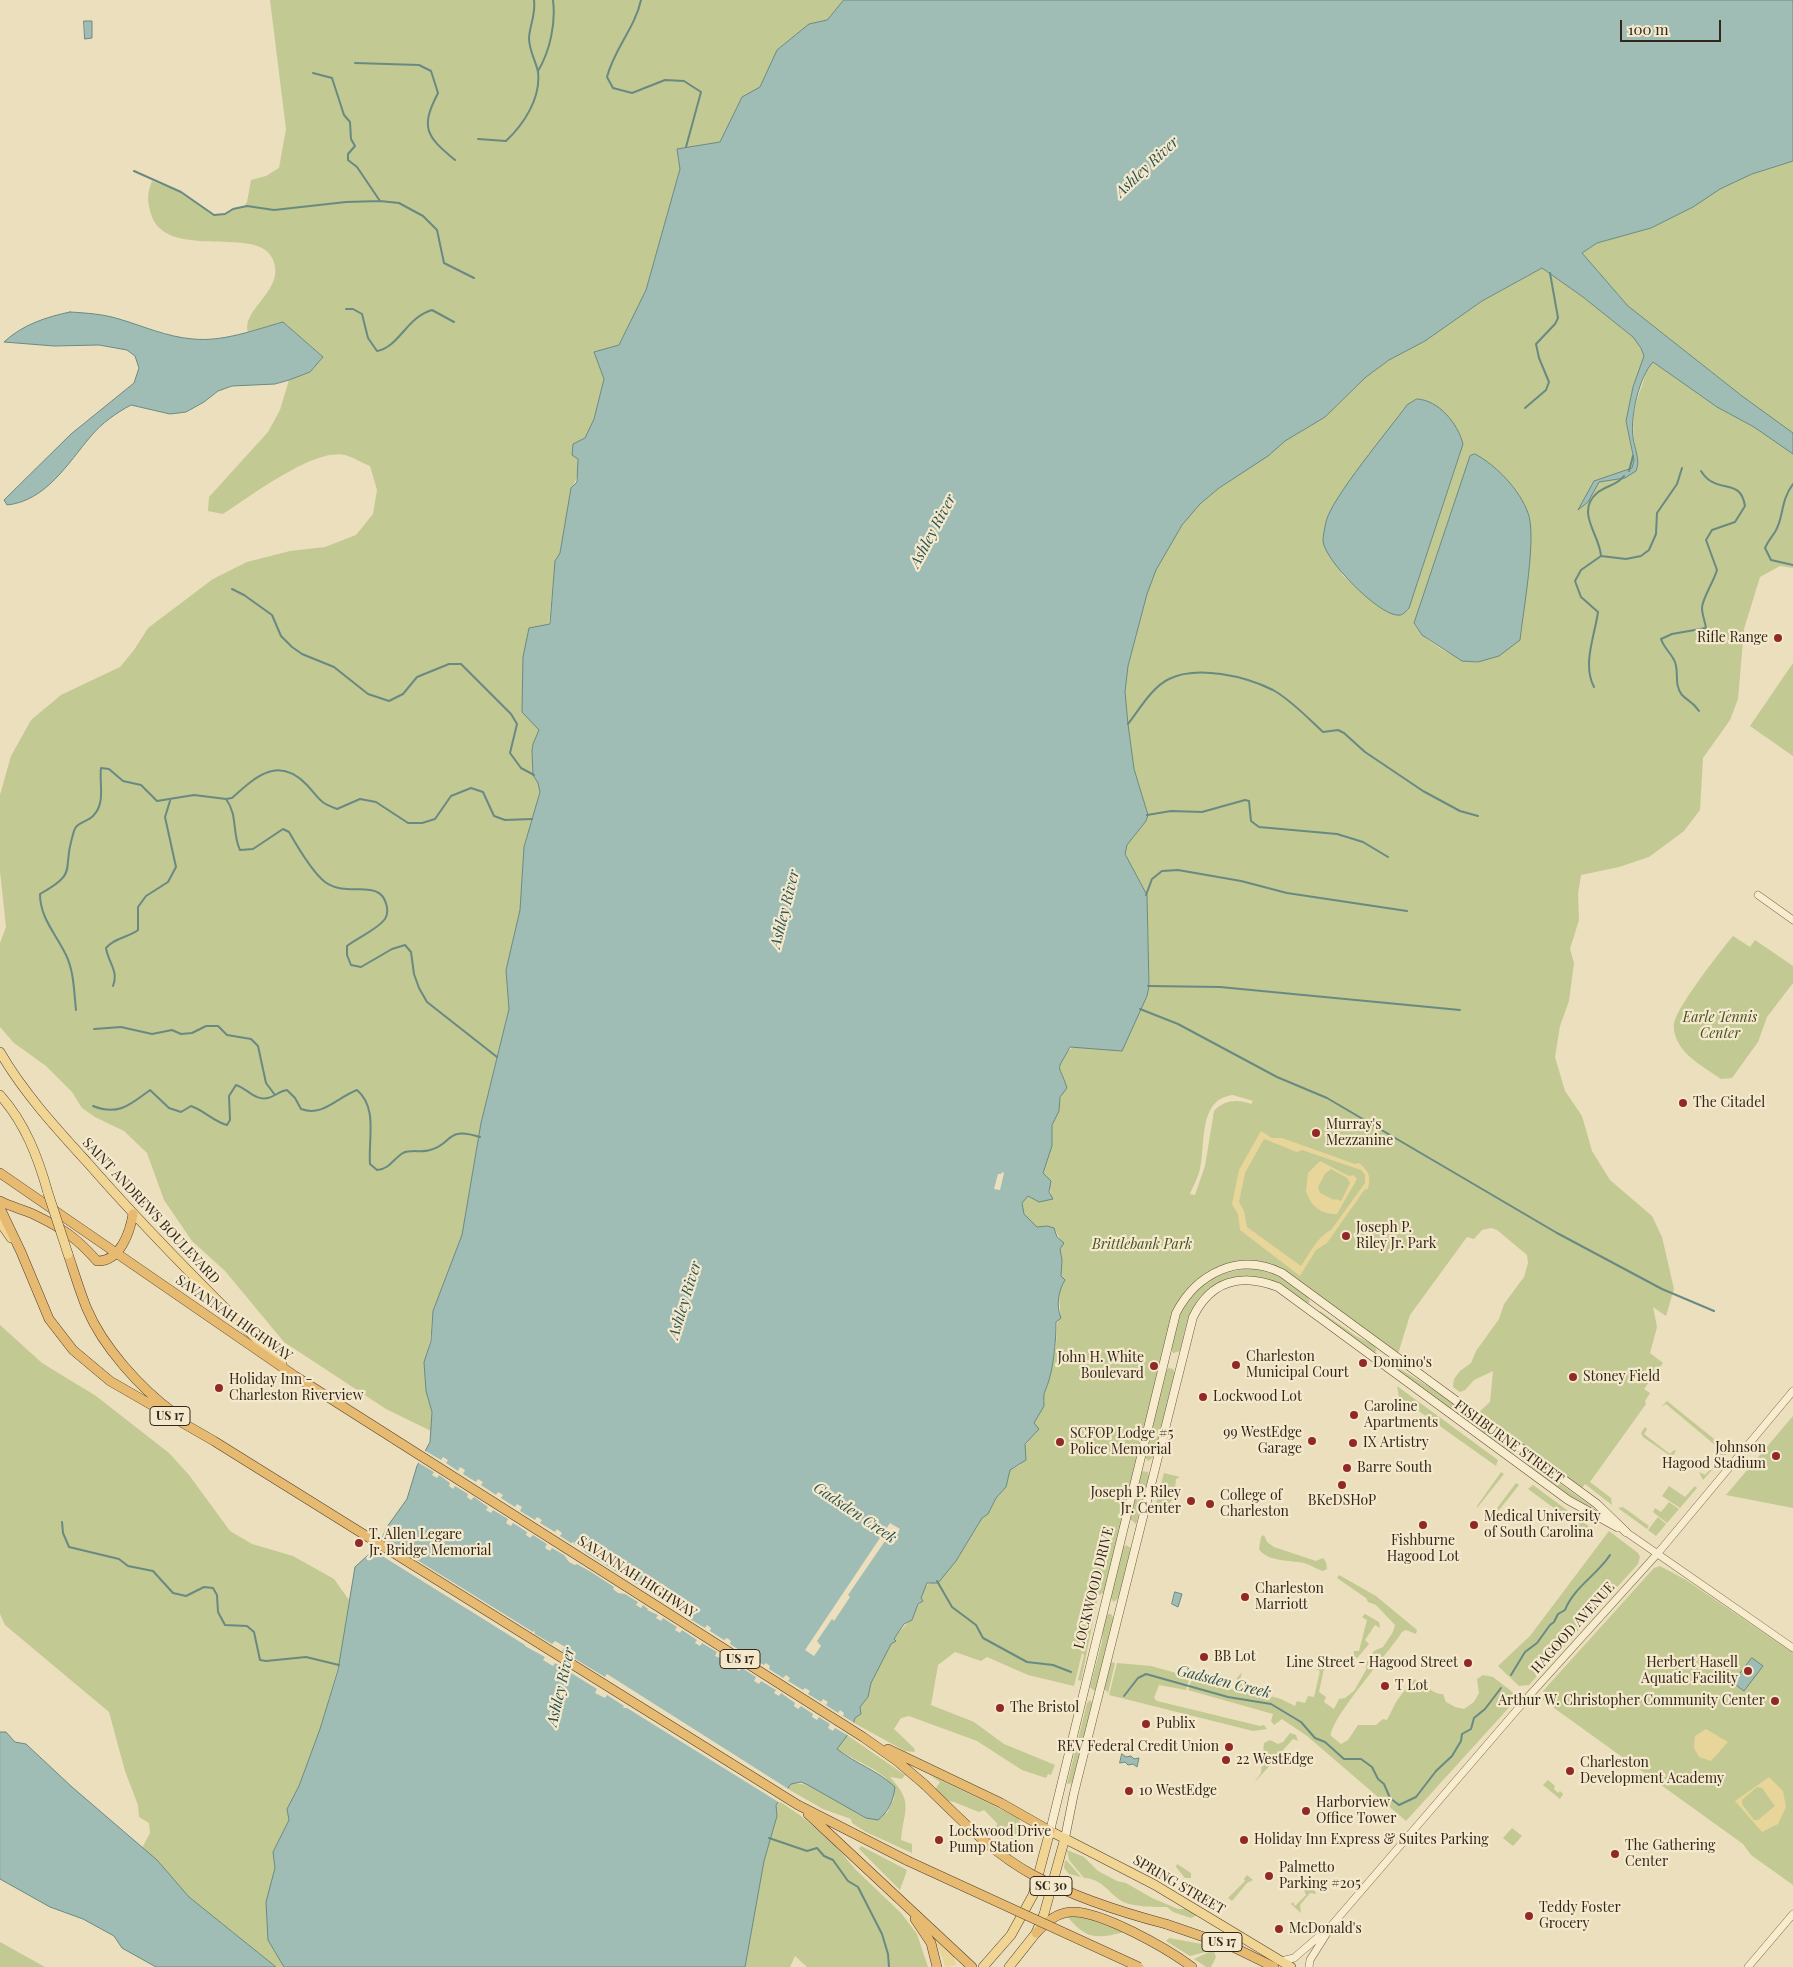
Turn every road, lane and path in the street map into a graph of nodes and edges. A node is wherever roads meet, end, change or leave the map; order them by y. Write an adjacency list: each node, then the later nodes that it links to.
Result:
1 (1758, 895): 2 (street)
2 (1793, 920)
3 (0, 1052): 8 (main road, SAINT ANDREWS BOULEVARD)
4 (0, 1095): 12 (main road, bridge)
5 (0, 1173): 11 (highway, SAVANNAH HIGHWAY / US 17)
6 (0, 1201): 11 (highway)
7 (0, 1208): 10 (highway, US 17)
8 (133, 1214): 11 (highway); 19 (main road, SAINT ANDREWS BOULEVARD)
9 (0, 1222): 10 (main road)
10 (21, 1252): 21 (highway, US 17)
11 (114, 1252): 19 (highway, SAVANNAH HIGHWAY / US 17)
12 (68, 1254): 21 (highway)
13 (1319, 1300): 14 (main road); 15 (main road, FISHBURNE STREET); 16 (main road, LOCKWOOD DRIVE)
14 (1310, 1311): 17 (main road); 18 (main road, FISHBURNE STREET)
15 (1384, 1349): 18 (main road); 22 (main road, FISHBURNE STREET)
16 (1164, 1358): 17 (main road); 23 (main road, LOCKWOOD DRIVE)
17 (1181, 1362): 25 (main road)
18 (1383, 1365): 24 (main road, FISHBURNE STREET)
19 (295, 1376): 35 (highway, SAVANNAH HIGHWAY / US 17)
20 (1793, 1391): 29 (street, HAGOOD AVENUE)
21 (214, 1441): 38 (highway, US 17)
22 (1528, 1453): 24 (main road); 27 (main road, FISHBURNE STREET)
23 (1139, 1463): 25 (main road); 26 (main road, LOCKWOOD DRIVE)
24 (1519, 1465): 27 (main road, FISHBURNE STREET)
25 (1155, 1467): 28 (main road)
26 (1122, 1531): 28 (main road); 30 (main road, LOCKWOOD DRIVE)
27 (1626, 1532): 29 (street, FISHBURNE STREET)
28 (1138, 1535): 31 (main road)
29 (1658, 1553): 32 (street, FISHBURNE STREET); 43 (street, HAGOOD AVENUE)
30 (1104, 1605): 31 (main road); 33 (main road, LOCKWOOD DRIVE)
31 (1120, 1609): 34 (main road)
32 (1793, 1648)
33 (1082, 1694): 34 (main road); 36 (main road, LOCKWOOD DRIVE)
34 (1098, 1698): 37 (main road)
35 (863, 1737): 39 (highway); 45 (highway, SAVANNAH HIGHWAY / US 17, bridge)
36 (1060, 1789): 37 (main road); 39 (main road, LOCKWOOD DRIVE)
37 (1074, 1793): 40 (main road)
38 (796, 1804): 41 (highway); 50 (highway, US 17, bridge)
39 (1050, 1831): 40 (main road, SPRING STREET); 48 (main road, LOCKWOOD DRIVE / SC 30)
40 (1065, 1838): 44 (main road, SC 30); 45 (main road, SPRING STREET)
41 (897, 1898): 46 (highway); 47 (highway)
42 (1793, 1914): 54 (street)
43 (1331, 1926): 45 (street, HAGOOD AVENUE); 53 (street, HAGOOD AVENUE)
44 (1036, 1933): 49 (main road, SC 30); 51 (highway)
45 (1278, 1964): 52 (main road, SPRING STREET)
46 (938, 1967)
47 (972, 1967)
48 (983, 1967)
49 (1010, 1967)
50 (1139, 1967)
51 (1192, 1967)
52 (1291, 1967)
53 (1309, 1967)
54 (1748, 1967)

